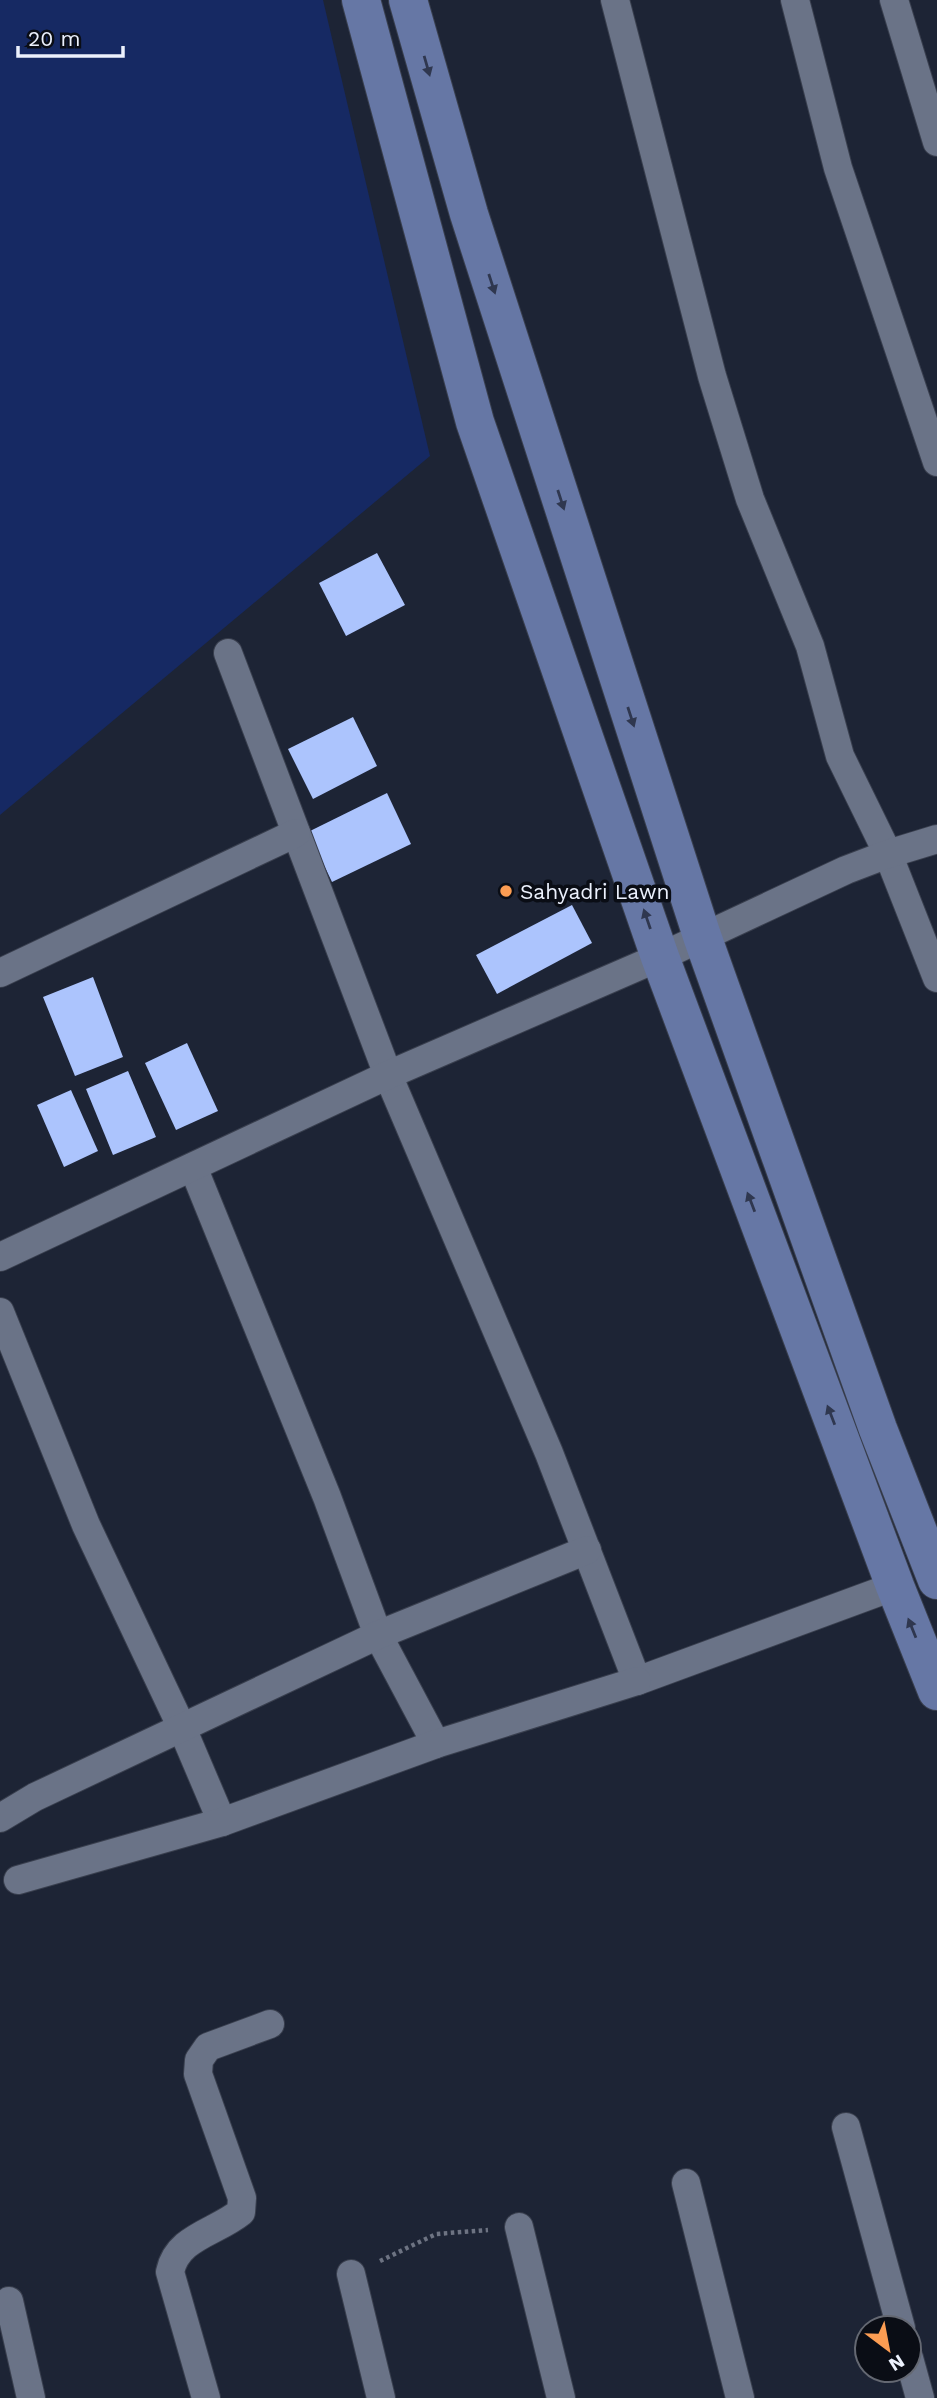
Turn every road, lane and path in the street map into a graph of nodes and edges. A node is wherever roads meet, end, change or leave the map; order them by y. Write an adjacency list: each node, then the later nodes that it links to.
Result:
1 (361, 0): 13 (street, one-way to 1)
2 (408, 0): 12 (street, one-way to 12)
3 (615, 0): 11 (street)
4 (795, 0): 7 (street)
5 (894, 0): 6 (street)
6 (936, 138)
7 (937, 463)
8 (228, 653): 9 (street)
9 (296, 833): 14 (street); 16 (street)
10 (937, 839): 11 (street)
11 (888, 854): 12 (street); 15 (street)
12 (702, 936): 13 (street); 21 (street)
13 (660, 957): 16 (street); 22 (street, one-way to 13)
14 (0, 973)
15 (937, 978)
16 (388, 1075): 17 (street); 20 (street)
17 (193, 1167): 18 (street); 23 (street)
18 (0, 1258)
19 (0, 1312): 26 (street)
20 (587, 1550): 23 (street); 24 (street)
21 (937, 1580)
22 (895, 1586): 24 (street); 25 (street, one-way to 22)
23 (378, 1634): 26 (street); 27 (street)
24 (637, 1681): 27 (street)
25 (937, 1691)
26 (182, 1728): 28 (street); 29 (street)
27 (436, 1744): 29 (street)
28 (0, 1818)
29 (222, 1822): 30 (street)
30 (18, 1880)
31 (270, 2024): 39 (street)
32 (846, 2127): 37 (street)
33 (686, 2183): 42 (street)
34 (519, 2227): 35 (path); 41 (street)
35 (351, 2274): 40 (street)
36 (9, 2301): 38 (street)
37 (897, 2314)
38 (31, 2398)
39 (206, 2398)
40 (381, 2398)
41 (561, 2398)
42 (740, 2398)

